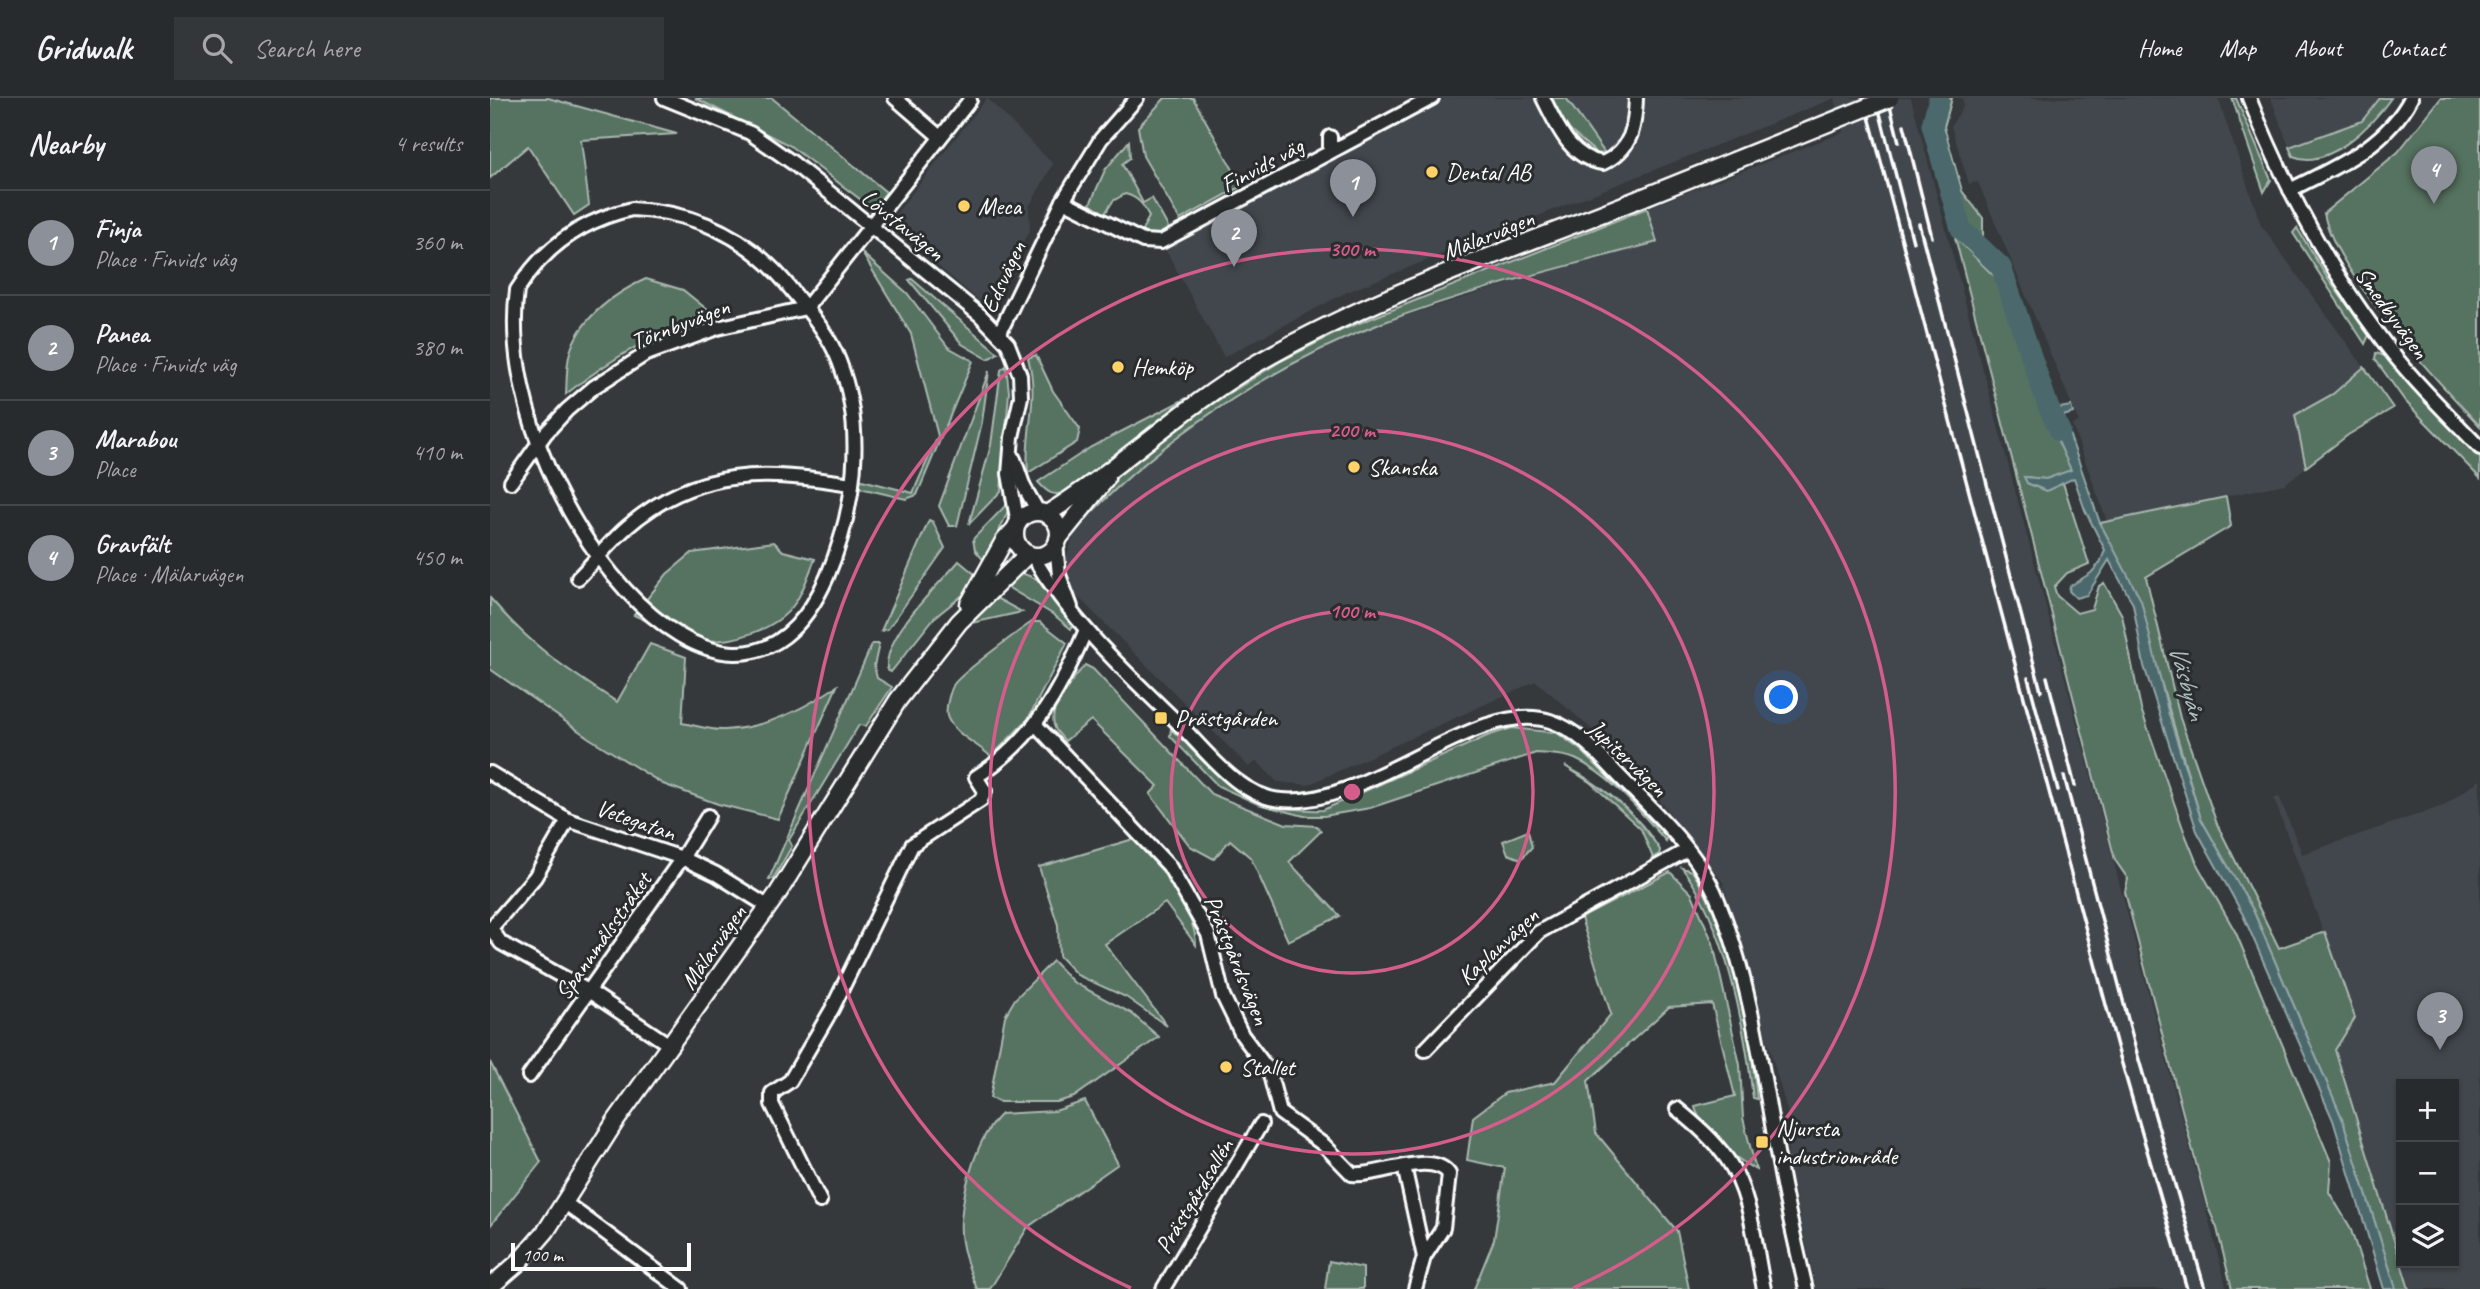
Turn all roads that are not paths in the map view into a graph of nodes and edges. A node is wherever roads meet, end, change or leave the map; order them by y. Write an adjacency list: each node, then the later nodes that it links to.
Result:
1 (664, 98): 16 (street, Lövstavägen)
2 (895, 98): 12 (street)
3 (1137, 98): 15 (street, Edsvägen)
4 (1432, 98): 13 (street, Finvids väg)
5 (1543, 98): 6 (street)
6 (1636, 98)
7 (1890, 98): 22 (main road, Mälarvägen, bridge)
8 (2249, 98): 14 (street, Smedbyvägen)
9 (2411, 98): 14 (street)
10 (970, 100): 12 (street)
11 (1330, 136): 13 (street, Finvids väg)
12 (940, 137): 16 (street)
13 (1330, 152): 15 (street, Finvids väg)
14 (2290, 190): 20 (street, Smedbyvägen)
15 (1063, 201): 19 (street, Edsvägen)
16 (871, 226): 17 (street); 19 (street, Lövstavägen)
17 (806, 308): 18 (street); 24 (street, Törnbyvägen); 25 (street)
18 (502, 322)
19 (999, 334): 21 (street, Lövstavägen)
20 (2480, 448)
21 (1012, 452): 27 (street, Lövstavägen); 28 (street, Lövstavägen)
22 (1126, 456): 27 (main road, Mälarvägen); 29 (main road, Mälarvägen)
23 (504, 464): 24 (street)
24 (511, 482): 26 (street)
25 (852, 484): 31 (street); 35 (street)
26 (519, 496)
27 (1043, 513): 28 (main road); 29 (main road)
28 (1016, 527): 30 (main road); 33 (main road, Mälarvägen)
29 (1057, 542): 30 (main road); 32 (street, Jupitervägen)
30 (1030, 555): 32 (street, Jupitervägen); 33 (main road, Mälarvägen)
31 (578, 577)
32 (1075, 617): 34 (street, Jupitervägen)
33 (959, 622): 42 (main road, Mälarvägen)
34 (1085, 632): 36 (street); 40 (street, Jupitervägen)
35 (670, 643)
36 (1036, 725): 50 (street, Prästgårdsvägen); 51 (street)
37 (490, 772): 39 (street, Vetegatan)
38 (708, 817): 41 (street, Spannmålsstråket)
39 (568, 820): 41 (street, Vetegatan); 43 (street)
40 (1687, 850): 46 (street, Kaplanvägen); 59 (street, Jupitervägen)
41 (682, 858): 42 (street, Vetegatan); 44 (street, Spannmålsstråket)
42 (769, 907): 45 (main road, Mälarvägen)
43 (491, 927): 44 (street)
44 (590, 992): 45 (street); 47 (street, Spannmålsstråket)
45 (671, 1046): 52 (main road, Mälarvägen)
46 (1425, 1050)
47 (529, 1076)
48 (1677, 1109): 58 (street)
49 (1261, 1124): 56 (street, Prästgårdsallén)
50 (1404, 1166): 53 (street, Prästgårdsvägen); 53 (street, Prästgårdsvägen)
51 (820, 1201)
52 (564, 1202): 54 (main road, Mälarvägen); 55 (street)
53 (1424, 1257): 57 (street, Prästgårdsvägen)
54 (490, 1287)
55 (681, 1289)
56 (1163, 1289)
57 (1415, 1289)
58 (1765, 1289)
59 (1807, 1289)

